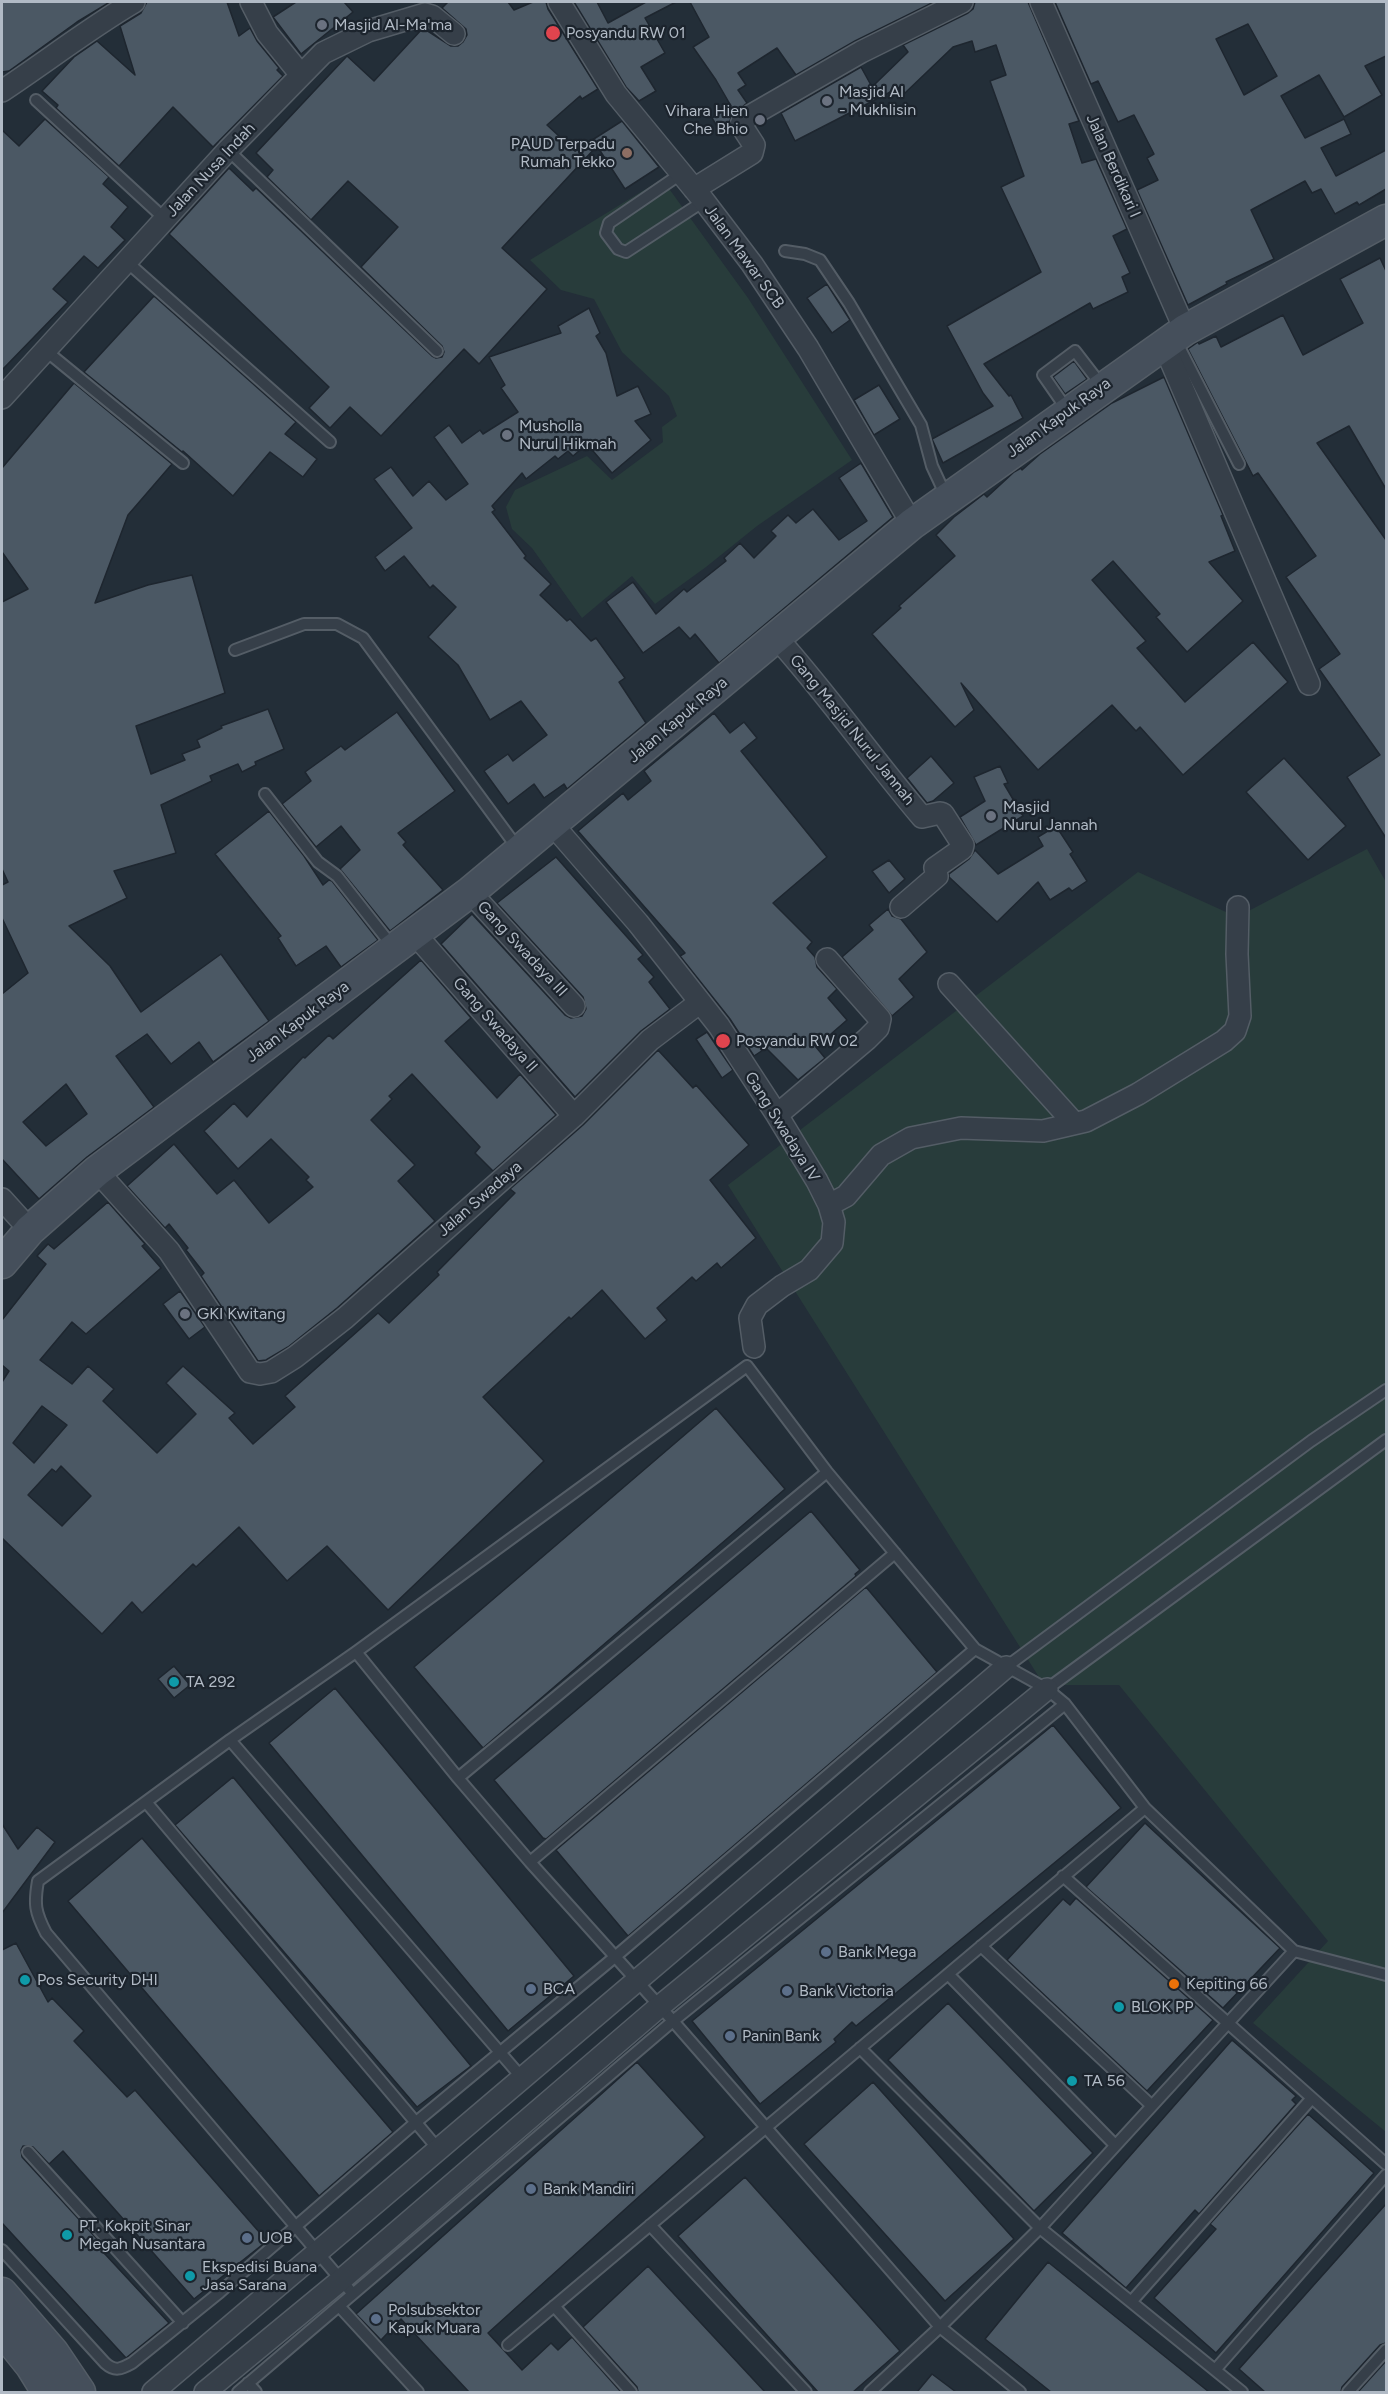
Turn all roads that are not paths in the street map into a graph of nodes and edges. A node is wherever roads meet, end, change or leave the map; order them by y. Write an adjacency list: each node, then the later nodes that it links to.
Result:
1 (134, 2): 8 (street)
2 (251, 2): 7 (street)
3 (559, 2): 11 (street, Jalan Mawar SCB)
4 (962, 2): 11 (street)
5 (1041, 2): 16 (street, Jalan Berdikari I)
6 (454, 34): 7 (street, Jalan Nusa Indah)
7 (301, 75): 10 (street, Jalan Nusa Indah)
8 (2, 91)
9 (36, 100): 12 (lane)
10 (228, 150): 12 (street, Jalan Nusa Indah); 18 (lane)
11 (694, 188): 11 (lane); 26 (street, Jalan Mawar SCB)
12 (165, 219): 15 (street, Jalan Nusa Indah)
13 (1386, 220): 16 (main road, Jalan Kapuk Raya)
14 (785, 251): 25 (lane)
15 (126, 261): 17 (street, Jalan Nusa Indah); 22 (lane)
16 (1175, 338): 19 (main road, Jalan Kapuk Raya); 24 (lane); 29 (street, Jalan Berdikari I)
17 (45, 350): 20 (street, Jalan Nusa Indah); 23 (lane)
18 (436, 351)
19 (1103, 387): 21 (main road, Jalan Kapuk Raya); 21 (lane)
20 (2, 398)
21 (1068, 412): 25 (main road, Jalan Kapuk Raya)
22 (330, 442)
23 (183, 463)
24 (1239, 465)
25 (947, 499): 26 (main road, Jalan Kapuk Raya)
26 (912, 524): 27 (main road, Jalan Kapuk Raya)
27 (776, 637): 31 (main road, Jalan Kapuk Raya); 34 (street, Gang Masjid Nurul Jannah)
28 (236, 650): 32 (lane)
29 (1309, 684)
30 (265, 794): 36 (lane)
31 (553, 825): 32 (main road, Jalan Kapuk Raya); 39 (street, Gang Swadaya IV)
32 (521, 852): 33 (main road, Jalan Kapuk Raya)
33 (470, 892): 36 (main road, Jalan Kapuk Raya); 40 (street, Gang Swadaya III)
34 (901, 907)
35 (1238, 907): 43 (street)
36 (405, 942): 42 (street, Gang Swadaya II); 44 (main road, Jalan Kapuk Raya)
37 (827, 960): 41 (street)
38 (949, 984): 43 (street)
39 (699, 1003): 41 (street, Gang Swadaya IV); 42 (street, Jalan Swadaya)
40 (574, 1006)
41 (777, 1115): 46 (street, Gang Swadaya IV)
42 (574, 1116): 44 (street, Jalan Swadaya)
43 (1074, 1123): 46 (street)
44 (97, 1171): 47 (main road, Jalan Kapuk Raya)
45 (2, 1198): 47 (street)
46 (829, 1205): 49 (street, Gang Swadaya IV)
47 (30, 1230): 48 (main road, Jalan Kapuk Raya)
48 (2, 1263)
49 (750, 1356): 52 (lane); 55 (lane)
50 (1386, 1390): 56 (lane)
51 (1386, 1440): 57 (lane)
52 (827, 1472): 53 (lane); 60 (lane)
53 (895, 1553): 54 (lane); 63 (lane)
54 (975, 1649): 56 (lane); 67 (lane)
55 (356, 1652): 59 (lane); 60 (lane)
56 (1005, 1667): 57 (lane); 70 (street)
57 (1047, 1689): 58 (lane); 71 (street)
58 (1065, 1704): 62 (lane); 71 (lane)
59 (230, 1740): 61 (lane); 74 (lane)
60 (458, 1778): 63 (lane)
61 (146, 1802): 78 (lane); 86 (lane)
62 (1145, 1808): 64 (lane); 66 (lane)
63 (530, 1862): 67 (lane)
64 (1063, 1876): 65 (lane); 72 (lane)
65 (981, 1946): 68 (lane); 77 (lane)
66 (1294, 1951): 69 (lane); 72 (lane)
67 (616, 1956): 70 (lane); 74 (lane)
68 (948, 1974): 73 (lane); 80 (lane)
69 (1386, 1975)
70 (638, 1981): 71 (lane); 75 (street)
71 (667, 2014): 79 (lane); 90 (street)
72 (1228, 2023): 76 (lane); 77 (lane)
73 (860, 2048): 79 (lane); 87 (lane)
74 (499, 2052): 75 (lane); 78 (lane)
75 (524, 2079): 81 (street)
76 (1312, 2098): 83 (lane); 92 (lane)
77 (1151, 2105): 80 (lane)
78 (415, 2123): 81 (lane); 86 (lane)
79 (765, 2128): 85 (lane); 96 (lane)
80 (1115, 2145): 87 (lane)
81 (439, 2150): 89 (street)
82 (28, 2152): 95 (lane)
83 (1386, 2164)
84 (1386, 2175): 100 (lane)
85 (650, 2225): 94 (lane); 110 (lane)
86 (295, 2228): 89 (lane); 95 (lane)
87 (1040, 2228): 92 (lane); 96 (lane)
88 (2, 2250): 95 (lane)
89 (318, 2254): 90 (lane); 104 (street)
90 (347, 2287): 93 (lane); 105 (street)
91 (2, 2293): 103 (main road)
92 (1131, 2302): 100 (lane)
93 (339, 2306): 101 (lane); 108 (lane)
94 (554, 2306): 98 (lane); 109 (lane)
95 (183, 2323)
96 (940, 2327): 111 (lane); 112 (lane)
97 (2, 2331): 102 (main road)
98 (508, 2345)
99 (1386, 2350): 114 (lane)
100 (1215, 2370): 113 (lane)
101 (248, 2383): 106 (lane); 107 (lane)
102 (47, 2392)
103 (80, 2392)
104 (153, 2392)
105 (205, 2392)
106 (238, 2392)
107 (256, 2392)
108 (418, 2392)
109 (631, 2392)
110 (806, 2392)
111 (870, 2392)
112 (1020, 2392)
113 (1242, 2392)
114 (1348, 2392)

